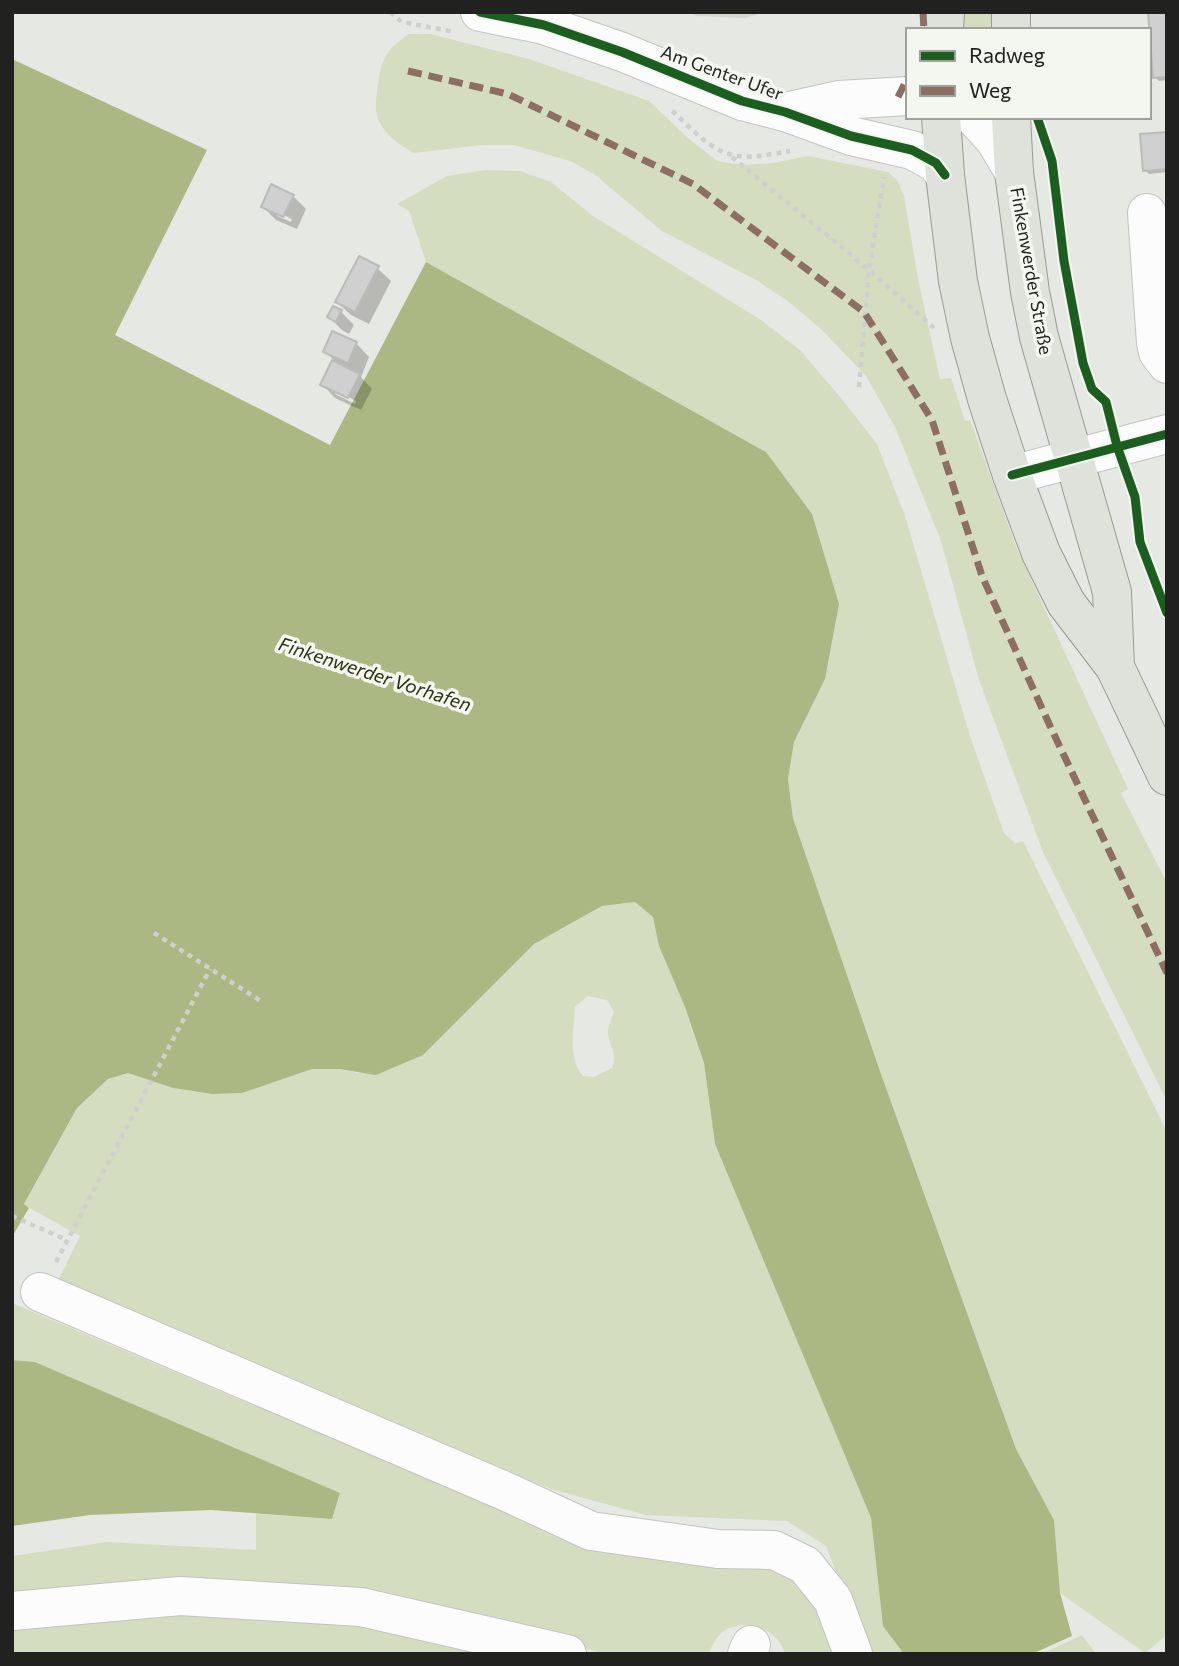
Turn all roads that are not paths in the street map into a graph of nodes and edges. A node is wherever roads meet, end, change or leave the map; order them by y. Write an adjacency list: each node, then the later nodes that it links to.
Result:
1 (473, 24): 3 (street, Am Genter Ufer)
2 (906, 96): 3 (street, Am Genter Ufer)
3 (785, 112): 8 (street, Am Genter Ufer)
4 (941, 119): 8 (main road, Finkenwerder Straße)
5 (976, 119): 7 (street)
6 (1011, 119): 7 (main road, Finkenwerder Straße)
7 (1014, 172): 12 (main road, Finkenwerder Straße)
8 (945, 175): 13 (main road, Finkenwerder Straße)
9 (1147, 213): 10 (street)
10 (1167, 364)
11 (1167, 434): 12 (street)
12 (1072, 457): 13 (street); 14 (main road, Finkenwerder Straße)
13 (1012, 475): 14 (main road, Finkenwerder Straße)
14 (1115, 667): 15 (main road, Finkenwerder Straße)
15 (1167, 776)
16 (40, 1292): 19 (street)
17 (12, 1611): 18 (street)
18 (567, 1654)
19 (853, 1654)

